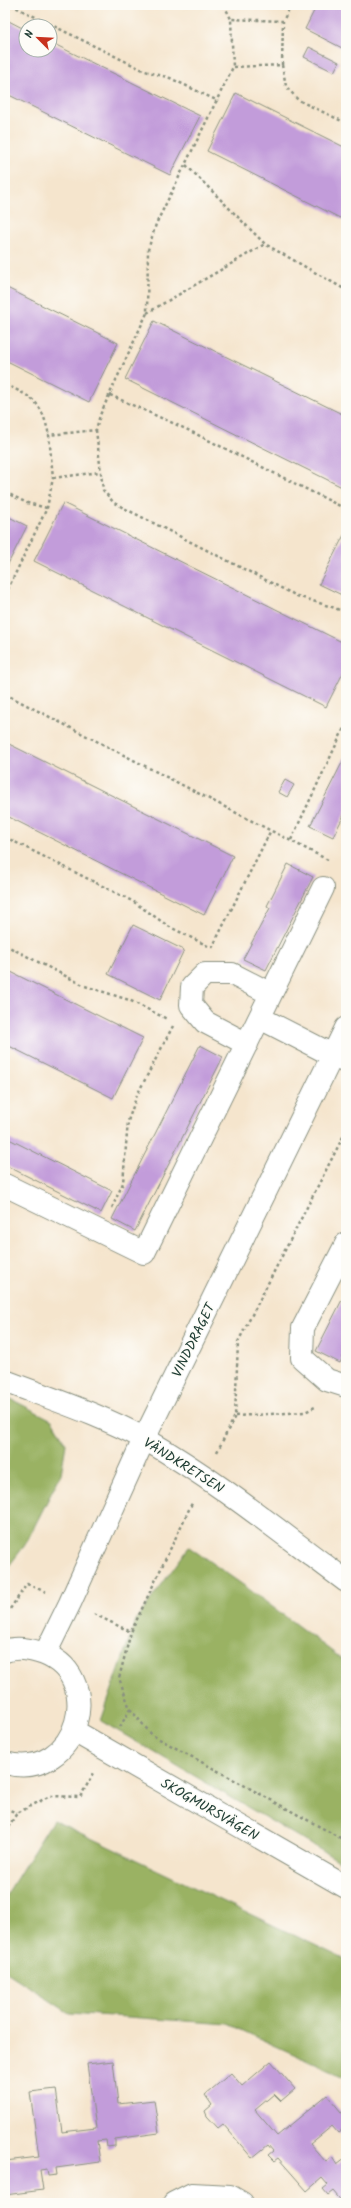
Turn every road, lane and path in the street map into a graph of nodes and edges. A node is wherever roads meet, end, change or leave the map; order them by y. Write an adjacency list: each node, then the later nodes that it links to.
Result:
1 (11, 5): 8 (path)
2 (224, 5): 4 (path)
3 (291, 5): 5 (path)
4 (230, 19): 5 (path); 7 (path)
5 (283, 21): 6 (path)
6 (282, 65): 7 (path); 9 (path)
7 (233, 68): 8 (path)
8 (218, 101): 10 (path)
9 (346, 123)
10 (186, 164): 11 (path); 13 (path)
11 (265, 244): 12 (path); 13 (path)
12 (346, 290)
13 (147, 313): 15 (path)
14 (5, 384): 17 (path)
15 (110, 395): 16 (path); 22 (path)
16 (96, 430): 17 (path); 18 (path)
17 (48, 435): 19 (path)
18 (100, 472): 19 (path); 24 (path)
19 (53, 478): 21 (path)
20 (5, 492): 21 (path)
21 (47, 508): 23 (path)
22 (346, 509)
23 (5, 595)
24 (346, 613)
25 (5, 694): 27 (path)
26 (346, 724): 29 (path)
27 (271, 830): 29 (path); 33 (path)
28 (5, 837): 33 (path)
29 (291, 840): 30 (path)
30 (336, 864)
31 (323, 888): 35 (street)
32 (5, 945): 37 (path)
33 (212, 948): 34 (path)
34 (192, 987): 35 (street); 39 (street); 43 (path)
35 (271, 994): 36 (street)
36 (260, 1018): 39 (street); 40 (street)
37 (168, 1020)
38 (346, 1028): 40 (street, VINDDRAGET)
39 (247, 1044): 43 (street)
40 (339, 1058): 49 (street, VINDDRAGET)
41 (346, 1132): 48 (path)
42 (5, 1185): 43 (street)
43 (100, 1231)
44 (346, 1244): 46 (street)
45 (5, 1381): 49 (street, VÄNDKRETSEN)
46 (346, 1386)
47 (319, 1405): 48 (path)
48 (235, 1416): 50 (path)
49 (144, 1439): 50 (street, VÄNDKRETSEN); 53 (street, VINDDRAGET)
50 (205, 1475): 51 (street, VÄNDKRETSEN); 54 (path)
51 (346, 1581)
52 (5, 1651): 53 (street)
53 (45, 1654): 55 (street)
54 (130, 1709): 56 (path); 61 (path)
55 (74, 1731): 56 (street, SKOGMURSVÄGEN); 57 (street)
56 (107, 1750): 59 (path); 62 (street, SKOGMURSVÄGEN)
57 (5, 1763)
58 (5, 1808): 59 (path)
59 (17, 1813): 60 (path)
60 (5, 1832)
61 (346, 1841)
62 (346, 1887)
63 (174, 2203): 64 (street)
64 (242, 2203)

